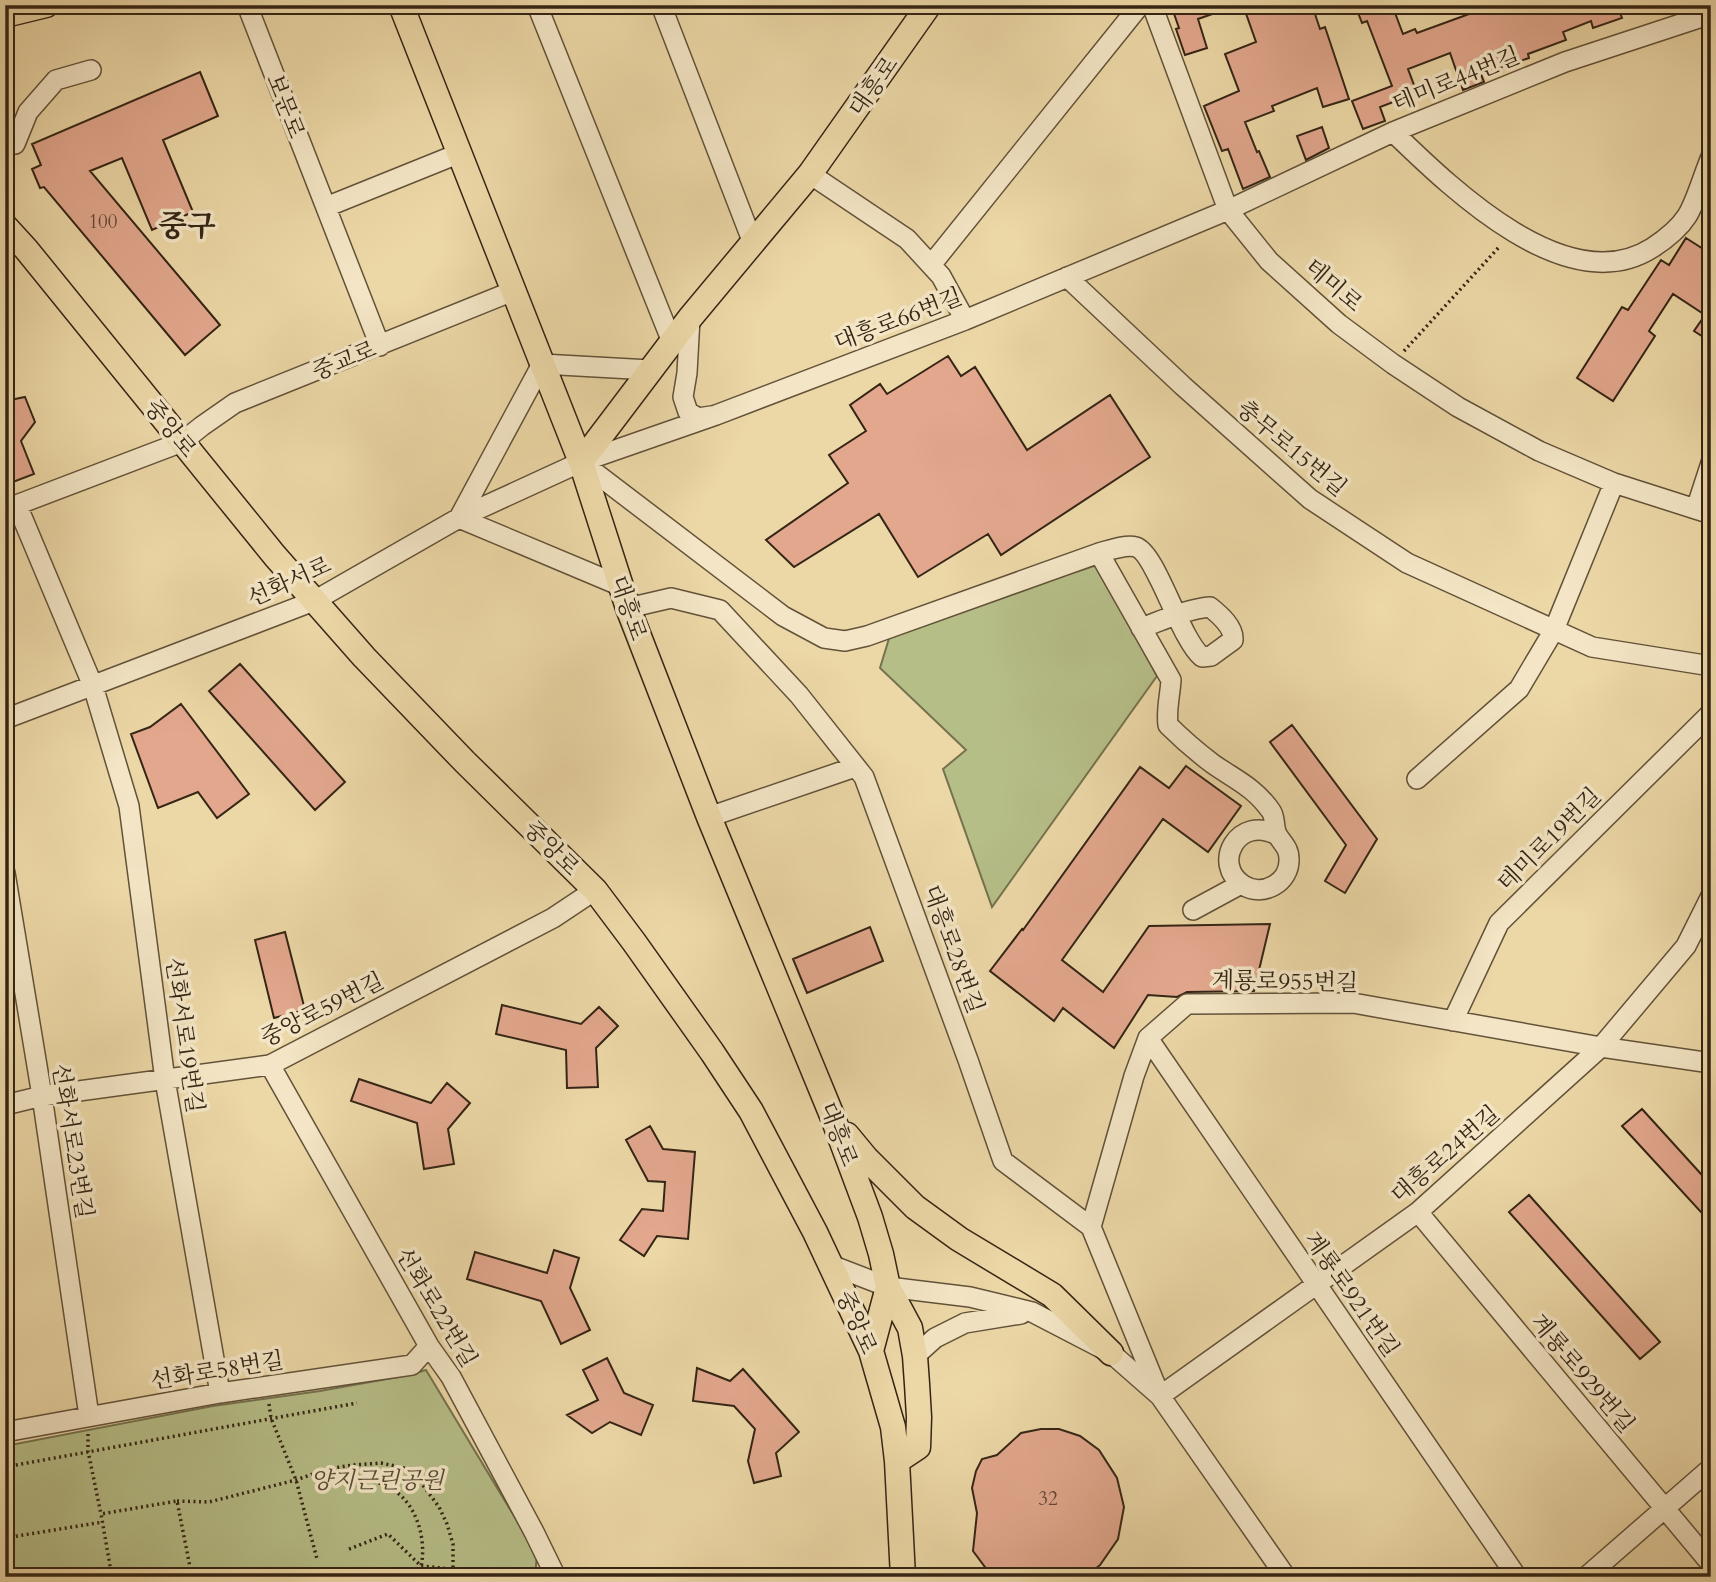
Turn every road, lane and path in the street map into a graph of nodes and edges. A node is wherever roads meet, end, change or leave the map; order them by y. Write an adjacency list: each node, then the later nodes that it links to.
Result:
1 (46, 5): 9 (main road)
2 (247, 5): 17 (street, 보문로)
3 (401, 5): 14 (main road)
4 (537, 5): 27 (street)
5 (662, 5): 21 (street)
6 (929, 5): 16 (main road, 대흥로)
7 (1140, 5): 22 (street)
8 (1152, 5): 18 (street, 테미로)
9 (7, 11)
10 (1711, 14): 12 (street, 테미로44번길)
11 (91, 70): 13 (street)
12 (1392, 132): 18 (street, 테미로44번길); 20 (street)
13 (15, 144)
14 (460, 153): 17 (street); 24 (main road)
15 (1711, 157): 20 (street)
16 (810, 174): 21 (main road, 대흥로); 22 (street)
17 (326, 208): 28 (street, 보문로)
18 (1228, 210): 23 (street, 대흥로66번길); 29 (street, 테미로)
19 (5, 226): 33 (main road, 중앙로)
20 (1514, 231): 29 (path)
21 (753, 243): 25 (main road, 대흥로)
22 (931, 265): 26 (street)
23 (1067, 277): 26 (street, 대흥로66번길); 44 (street, 충무로15번길)
24 (513, 290): 28 (street, 중교로); 30 (main road)
25 (690, 317): 27 (main road, 대흥로); 32 (street)
26 (965, 320): 32 (street, 대흥로66번길)
27 (671, 342): 31 (main road, 대흥로)
28 (380, 346): 33 (street, 중교로)
29 (1393, 363): 36 (street, 테미로)
30 (542, 364): 31 (street); 34 (main road); 39 (street)
31 (650, 370): 34 (main road, 대흥로)
32 (716, 415): 34 (street, 대흥로66번길)
33 (182, 442): 37 (street, 중교로); 42 (main road, 중앙로)
34 (581, 462): 39 (street, 선화서로); 40 (street); 41 (main road, 대흥로)
35 (1711, 463): 38 (street)
36 (1614, 483): 38 (street, 테미로); 44 (street)
37 (11, 507): 46 (street, 선화서로19번길)
38 (1703, 512)
39 (459, 518): 41 (street); 42 (street, 선화서로)
40 (1099, 553): 43 (street); 43 (street)
41 (624, 597): 49 (street, 대흥로28번길); 51 (main road, 대흥로)
42 (314, 601): 46 (street, 선화서로); 55 (main road, 중앙로)
43 (1141, 628): 52 (street)
44 (1554, 630): 45 (street, 충무로15번길); 50 (street)
45 (1711, 667)
46 (93, 686): 48 (street, 선화서로); 63 (street, 선화서로19번길)
47 (1711, 713): 58 (street, 테미로19번길)
48 (5, 719)
49 (855, 767): 51 (street); 68 (street, 대흥로28번길)
50 (1417, 779)
51 (709, 817): 66 (main road, 대흥로)
52 (1277, 835): 54 (street); 54 (street)
53 (5, 873): 64 (street, 선화서로23번길)
54 (1241, 884): 57 (street)
55 (595, 890): 62 (street, 중앙로59번길); 69 (main road, 중앙로)
56 (1708, 906): 60 (street, 대흥로24번길)
57 (1193, 910)
58 (1453, 1021): 59 (street, 계룡로955번길); 60 (street, 계룡로955번길)
59 (1147, 1038): 68 (street); 70 (street, 계룡로921번길)
60 (1601, 1047): 61 (street, 계룡로955번길); 67 (street, 대흥로24번길)
61 (1711, 1063)
62 (271, 1065): 63 (street, 중앙로59번길); 73 (street, 선화로22번길)
63 (165, 1080): 64 (street, 중앙로59번길); 77 (street, 선화서로19번길)
64 (42, 1096): 65 (street, 중앙로59번길); 80 (street, 선화서로23번길)
65 (5, 1105)
66 (833, 1118): 71 (main road, 대흥로); 75 (main road)
67 (1418, 1212): 70 (street, 대흥로24번길); 90 (street, 계룡로929번길)
68 (1091, 1227): 78 (street)
69 (831, 1265): 71 (street); 74 (main road, 중앙로)
70 (1316, 1285): 78 (street, 대흥로24번길); 107 (street, 계룡로921번길)
71 (888, 1287): 72 (street); 74 (main road, 대흥로); 76 (main road)
72 (1032, 1312): 75 (street); 76 (street)
73 (429, 1346): 77 (street, 선화로58번길); 104 (street, 선화로22번길)
74 (871, 1351): 84 (main road, 중앙로)
75 (1111, 1353): 78 (street)
76 (915, 1356): 84 (main road)
77 (220, 1393): 80 (street, 선화로58번길)
78 (1160, 1396): 106 (street)
79 (357, 1403): 81 (path)
80 (89, 1416): 82 (street, 선화로58번길)
81 (271, 1418): 83 (path); 88 (path)
82 (5, 1432)
83 (88, 1451): 85 (path); 91 (path)
84 (897, 1461): 105 (main road, 중앙로)
85 (5, 1467)
86 (1711, 1468): 90 (street)
87 (327, 1469): 88 (path); 97 (path); 98 (path)
88 (296, 1480): 89 (path); 95 (path)
89 (177, 1501): 91 (path); 101 (path)
90 (1664, 1509): 96 (street, 계룡로929번길); 108 (street)
91 (101, 1514): 92 (path)
92 (103, 1522): 93 (path); 100 (path)
93 (5, 1538)
94 (349, 1549): 97 (path)
95 (317, 1559)
96 (1711, 1564)
97 (421, 1566): 98 (path); 102 (path)
98 (453, 1568): 99 (path); 103 (path)
99 (512, 1575)
100 (112, 1577)
101 (192, 1577)
102 (418, 1577)
103 (450, 1577)
104 (556, 1577)
105 (903, 1577)
106 (1286, 1577)
107 (1517, 1577)
108 (1587, 1577)

